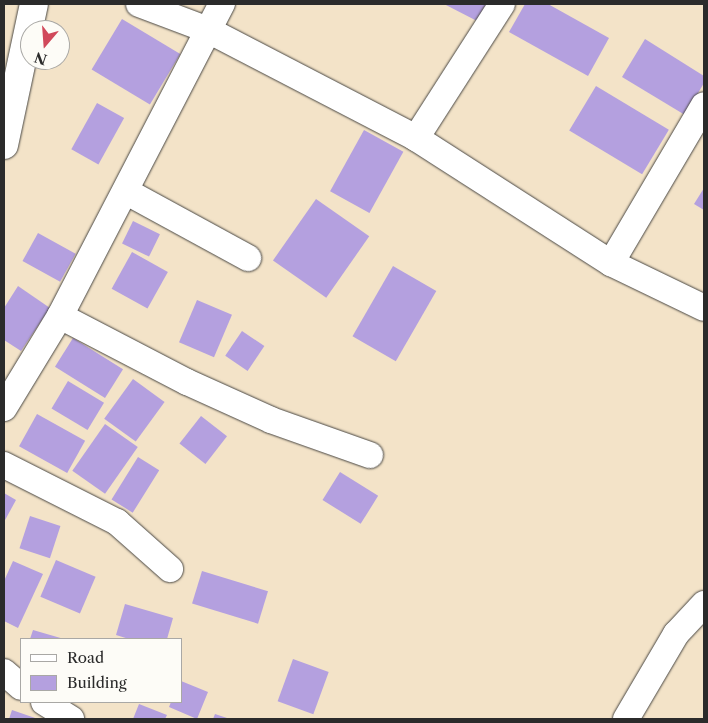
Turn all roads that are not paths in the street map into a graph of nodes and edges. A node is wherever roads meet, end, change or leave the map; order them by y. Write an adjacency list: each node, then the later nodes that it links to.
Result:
1 (34, 4): 8 (street)
2 (139, 4): 5 (street)
3 (222, 4): 5 (street)
4 (502, 4): 7 (street)
5 (208, 30): 7 (street); 9 (street)
6 (704, 105): 11 (street)
7 (416, 138): 11 (street)
8 (4, 145)
9 (127, 192): 10 (street); 13 (street)
10 (248, 258)
11 (611, 263): 12 (street)
12 (704, 308)
13 (60, 316): 14 (street); 15 (street)
14 (4, 408)
15 (370, 455)
16 (4, 465): 17 (street)
17 (170, 569)
18 (704, 604): 23 (street)
19 (4, 672): 20 (street)
20 (20, 686)
21 (46, 703): 22 (street)
22 (71, 719)
23 (626, 719)

